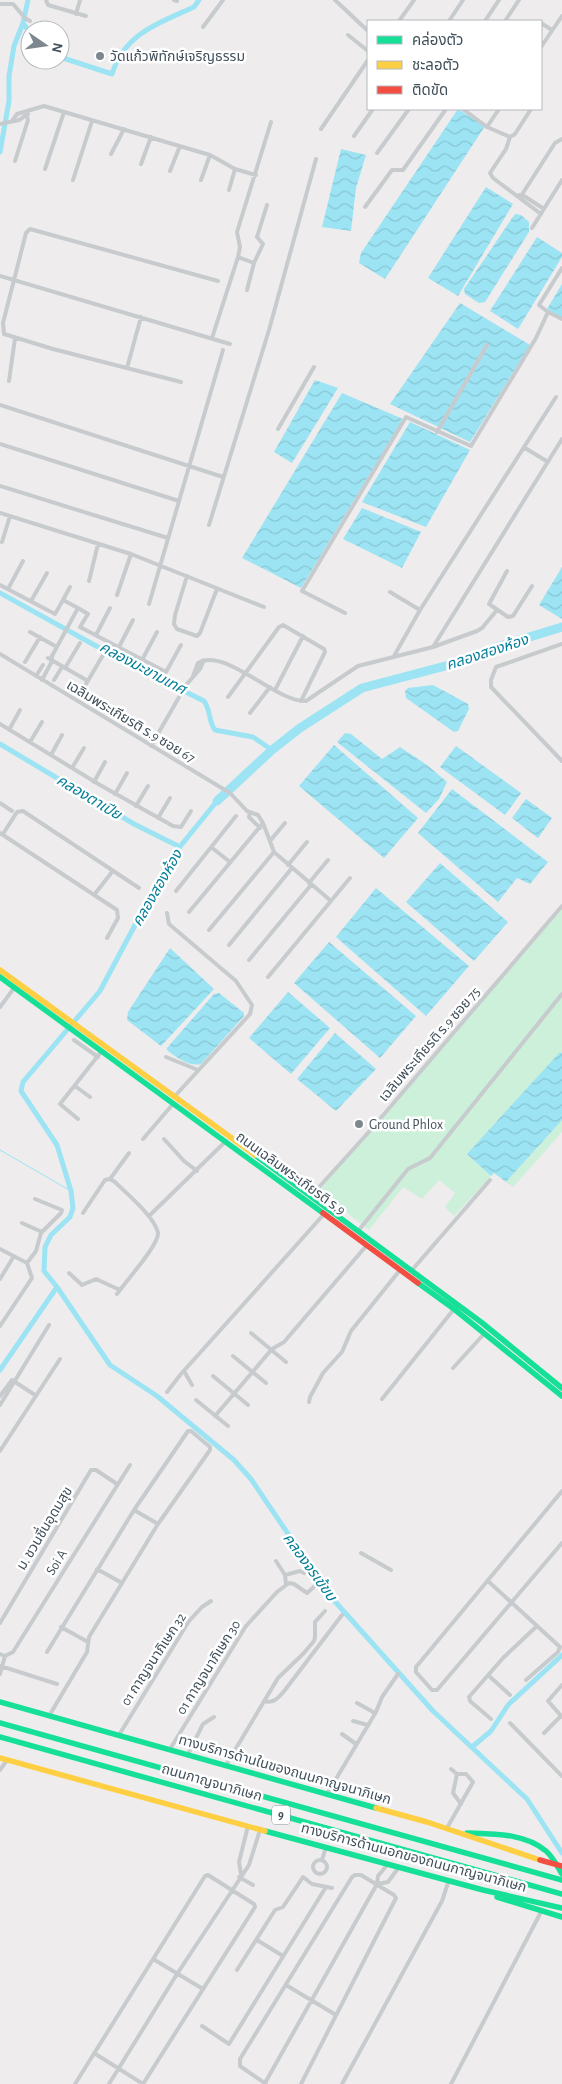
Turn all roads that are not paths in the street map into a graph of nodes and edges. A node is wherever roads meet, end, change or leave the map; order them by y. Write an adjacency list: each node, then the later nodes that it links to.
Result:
1 (46, 0): 10 (street)
2 (80, 0): 10 (street)
3 (224, 0): 19 (street)
4 (414, 0): 14 (street)
5 (463, 0): 15 (street)
6 (499, 0): 16 (street)
7 (520, 0): 17 (street)
8 (339, 1): 20 (street)
9 (0, 4): 13 (street)
10 (76, 14): 11 (street)
11 (86, 16)
12 (562, 16): 21 (street)
13 (28, 20)
14 (400, 20)
15 (450, 20)
16 (486, 20)
17 (506, 20)
18 (542, 24): 21 (street)
19 (203, 27)
20 (367, 30)
21 (552, 30): 23 (street)
22 (348, 34): 24 (street)
23 (542, 45)
24 (367, 50)
25 (367, 61): 39 (street)
26 (372, 110): 40 (street)
27 (408, 110): 45 (street)
28 (445, 110): 61 (street)
29 (464, 110): 37 (street)
30 (498, 110): 37 (street)
31 (530, 110): 42 (street)
32 (64, 112): 33 (street); 34 (street); 51 (street)
33 (27, 114): 36 (street); 49 (street)
34 (92, 121): 38 (street); 55 (street)
35 (271, 122): 54 (street)
36 (0, 124)
37 (487, 127): 42 (street)
38 (124, 129): 41 (street); 46 (street)
39 (321, 129)
40 (354, 136)
41 (151, 137): 44 (street); 50 (street)
42 (510, 137): 59 (street)
43 (562, 139): 59 (street)
44 (180, 146): 47 (street); 53 (street)
45 (377, 153)
46 (111, 154)
47 (210, 155): 52 (street); 56 (street)
48 (316, 159): 93 (street)
49 (15, 162)
50 (141, 164)
51 (45, 169)
52 (236, 169): 54 (street); 58 (street)
53 (170, 171)
54 (256, 175): 65 (street)
55 (73, 180)
56 (200, 180)
57 (562, 180): 62 (street)
58 (229, 190)
59 (519, 195): 62 (street); 63 (street)
60 (267, 205): 66 (street)
61 (365, 207)
62 (544, 209): 63 (street)
63 (540, 214): 64 (street)
64 (532, 228)
65 (238, 257): 66 (street); 76 (street)
66 (254, 263): 71 (street)
67 (562, 268): 72 (street)
68 (0, 276): 69 (street)
69 (14, 281): 70 (street); 73 (street); 75 (street)
70 (218, 282)
71 (247, 290)
72 (548, 312): 74 (street); 87 (street)
73 (142, 317): 76 (street); 81 (street)
74 (562, 320)
75 (15, 338): 81 (street); 82 (street)
76 (212, 338): 77 (street)
77 (230, 344)
78 (487, 345): 87 (street)
79 (222, 350): 92 (street)
80 (314, 367): 86 (street)
81 (126, 368): 83 (street)
82 (9, 381)
83 (181, 382)
84 (556, 397): 90 (street)
85 (0, 405): 92 (street)
86 (278, 429)
87 (437, 432): 124 (street)
88 (562, 439): 91 (street)
89 (0, 444): 95 (street)
90 (525, 448): 91 (street); 122 (street)
91 (548, 462): 135 (street)
92 (189, 465): 93 (street); 95 (street)
93 (223, 477): 98 (street)
94 (0, 486): 99 (street)
95 (179, 501): 99 (street)
96 (0, 513): 97 (street)
97 (10, 516): 100 (street); 101 (street)
98 (209, 525)
99 (168, 538): 104 (street)
100 (2, 542)
101 (98, 544): 102 (street); 108 (street)
102 (131, 554): 104 (street); 115 (street)
103 (22, 561): 112 (street)
104 (160, 565): 107 (street); 118 (street)
105 (507, 571): 123 (street)
106 (47, 573): 117 (street)
107 (187, 576): 113 (street); 113 (street)
108 (89, 581)
109 (0, 584): 112 (street)
110 (532, 586): 123 (street)
111 (70, 587): 116 (street)
112 (8, 589): 117 (street)
113 (217, 589): 121 (street)
114 (390, 592): 122 (street)
115 (117, 595)
116 (63, 600): 117 (street); 119 (street)
117 (31, 601)
118 (149, 604)
119 (78, 608): 128 (street); 134 (street)
120 (110, 608): 128 (street)
121 (264, 608)
122 (420, 610): 139 (street)
123 (497, 610): 135 (street)
124 (345, 613)
125 (133, 620): 136 (street)
126 (30, 632): 130 (street)
127 (157, 632): 141 (street)
128 (96, 635): 136 (street)
129 (303, 636): 146 (street); 151 (street); 154 (street)
130 (40, 637): 134 (street); 143 (street)
131 (80, 643): 145 (street)
132 (562, 644): 165 (street)
133 (181, 645): 141 (street)
134 (57, 647): 140 (street)
135 (433, 647): 139 (street)
136 (119, 648): 141 (street)
137 (2, 655): 142 (street); 147 (street, เฉลิมพระเกียรติ ร.9 ซอย 67)
138 (103, 655): 150 (street)
139 (394, 656): 154 (street)
140 (51, 659): 145 (street); 148 (street)
141 (142, 660)
142 (0, 662)
143 (25, 662)
144 (43, 665): 147 (street)
145 (64, 667): 149 (street); 150 (street)
146 (246, 673): 151 (street); 153 (street); 162 (street)
147 (36, 676): 148 (street, เฉลิมพระเกียรติ ร.9 ซอย 67)
148 (42, 680): 162 (street, เฉลิมพระเกียรติ ร.9 ซอย 67)
149 (54, 680)
150 (88, 681): 152 (street)
151 (273, 688): 154 (street); 156 (street)
152 (79, 696)
153 (228, 697)
154 (301, 701)
155 (20, 710): 159 (street)
156 (250, 713)
157 (42, 722): 161 (street)
158 (0, 724): 159 (street)
159 (9, 730): 161 (street)
160 (62, 735): 164 (street)
161 (30, 742): 164 (street)
162 (151, 746): 177 (street, เฉลิมพระเกียรติ ร.9 ซอย 67)
163 (84, 748): 167 (street)
164 (51, 755): 167 (street)
165 (562, 761)
166 (105, 762): 169 (street)
167 (72, 768): 169 (street)
168 (127, 773): 171 (street)
169 (94, 782): 171 (street)
170 (148, 786): 174 (street)
171 (115, 794): 174 (street)
172 (170, 798): 179 (street)
173 (0, 803): 175 (street)
174 (136, 806): 179 (street)
175 (12, 811)
176 (191, 811): 179 (street)
177 (248, 811): 180 (street); 182 (street)
178 (236, 816): 187 (street)
179 (158, 818)
180 (263, 822): 182 (street); 183 (street)
181 (285, 823): 185 (street)
182 (259, 827): 183 (street); 190 (street)
183 (264, 830): 185 (street)
184 (1, 833): 192 (street); 197 (street)
185 (270, 841): 188 (street)
186 (306, 842): 191 (street)
187 (211, 847): 190 (street); 196 (street)
188 (274, 852): 191 (street); 202 (street)
189 (328, 860): 194 (street)
190 (230, 862): 200 (street)
191 (290, 867): 194 (street); 204 (street)
192 (112, 872): 195 (street); 197 (street)
193 (350, 878): 198 (street)
194 (310, 884): 198 (street); 205 (street)
195 (139, 888)
196 (176, 891)
197 (94, 895): 203 (street)
198 (331, 901): 208 (street)
199 (562, 906): 230 (street, เฉลิมพระเกียรติ ร.9 ซอย 75)
200 (189, 912)
201 (168, 913): 217 (street)
202 (209, 930)
203 (107, 938)
204 (229, 945)
205 (249, 960)
206 (0, 970): 212 (main road, ถนนเฉลิมพระเกียรติ ร.9)
207 (0, 977): 209 (main road, ถนนเฉลิมพระเกียรติ ร.9)
208 (268, 977)
209 (14, 988): 211 (street); 212 (main road, ถนนเฉลิมพระเกียรติ ร.9)
210 (562, 994): 236 (street)
211 (0, 1006)
212 (47, 1008): 214 (main road, ถนนเฉลิมพระเกียรติ ร.9)
213 (74, 1040): 215 (street)
214 (92, 1040): 215 (main road, ถนนเฉลิมพระเกียรติ ร.9); 220 (main road, ถนนเฉลิมพระเกียรติ ร.9)
215 (100, 1055): 218 (street); 221 (main road, ถนนเฉลิมพระเกียรติ ร.9)
216 (166, 1057): 217 (street)
217 (198, 1070): 220 (street)
218 (76, 1086): 219 (street); 222 (street)
219 (90, 1097)
220 (174, 1097): 230 (main road, ถนนเฉลิมพระเกียรติ ร.9)
221 (173, 1104): 223 (street); 225 (main road, ถนนเฉลิมพระเกียรติ ร.9)
222 (78, 1119)
223 (143, 1139)
224 (164, 1139): 227 (street)
225 (226, 1141): 227 (street); 233 (main road, ถนนเฉลิมพระเกียรติ ร.9)
226 (129, 1153): 228 (street)
227 (197, 1171): 234 (street)
228 (108, 1180): 232 (street); 234 (street)
229 (490, 1180): 243 (street)
230 (311, 1196): 236 (main road, ถนนเฉลิมพระเกียรติ ร.9)
231 (35, 1199): 237 (street)
232 (82, 1213)
233 (325, 1213): 238 (main road, ถนนเฉลิมพระเกียรติ ร.9); 256 (street)
234 (149, 1216): 244 (street)
235 (22, 1223): 237 (street)
236 (359, 1230): 243 (main road, ถนนเฉลิมพระเกียรติ ร.9)
237 (42, 1232): 241 (street)
238 (367, 1245): 242 (main road, ถนนเฉลิมพระเกียรติ ร.9); 251 (street)
239 (0, 1249): 240 (street)
240 (14, 1256): 241 (street); 245 (street)
241 (27, 1263): 248 (street)
242 (400, 1270): 246 (main road, ถนนเฉลิมพระเกียรติ ร.9); 270 (street)
243 (412, 1270): 262 (main road, ถนนเฉลิมพระเกียรติ ร.9)
244 (69, 1273)
245 (0, 1279)
246 (454, 1309): 250 (main road, ถนนเฉลิมพระเกียรติ ร.9); 268 (street)
247 (49, 1325): 259 (street)
248 (0, 1326)
249 (251, 1333): 251 (street)
250 (484, 1334): 255 (street); 267 (main road, ถนนเฉลิมพระเกียรติ ร.9)
251 (272, 1350): 254 (street); 257 (street)
252 (233, 1356): 257 (street)
253 (60, 1359): 265 (street)
254 (286, 1362)
255 (453, 1368)
256 (184, 1371): 261 (street); 263 (street)
257 (253, 1371): 260 (street); 264 (street)
258 (213, 1376): 264 (street)
259 (13, 1381): 265 (street); 266 (street); 271 (street)
260 (266, 1383)
261 (192, 1385)
262 (562, 1388)
263 (167, 1392)
264 (234, 1394): 272 (street); 273 (street)
265 (35, 1395): 275 (street)
266 (0, 1396)
267 (562, 1396)
268 (382, 1399)
269 (196, 1400): 273 (street)
270 (309, 1402)
271 (0, 1405)
272 (248, 1405)
273 (215, 1416): 274 (street)
274 (228, 1426)
275 (0, 1450)
276 (130, 1465): 277 (street, Soi A)
277 (117, 1484): 296 (street, ม. ชวนชื่นอุดมสุข); 302 (street, Soi A)
278 (562, 1491): 288 (street)
279 (134, 1510): 280 (street); 280 (street); 284 (street)
280 (158, 1524): 289 (street)
281 (562, 1543): 293 (street)
282 (360, 1553): 285 (street)
283 (276, 1560): 287 (street)
284 (97, 1569): 289 (street); 298 (street)
285 (391, 1570)
286 (304, 1573): 287 (street)
287 (285, 1575): 290 (street)
288 (488, 1581): 293 (street); 293 (street)
289 (122, 1583): 299 (street)
290 (286, 1584): 291 (street); 328 (street, 01 กาญจนาภิเษก 30)
291 (316, 1585)
292 (211, 1602): 325 (street, 01 กาญจนาภิเษก 32)
293 (511, 1603): 297 (street)
294 (325, 1611): 311 (street)
295 (342, 1615): 311 (street)
296 (0, 1623)
297 (538, 1626): 306 (street); 307 (street)
298 (61, 1627): 299 (street); 300 (street)
299 (88, 1642): 315 (street)
300 (47, 1652)
301 (0, 1654): 302 (street)
302 (5, 1656): 303 (street)
303 (1, 1666): 304 (street); 308 (street)
304 (0, 1674)
305 (398, 1674): 314 (street)
306 (488, 1675): 310 (street); 318 (street)
307 (526, 1680)
308 (57, 1684)
309 (562, 1685): 316 (street)
310 (510, 1696)
311 (264, 1701): 331 (street)
312 (0, 1702): 315 (main road, ทางบริการด้านในของถนนกาญจนาภิเษก)
313 (357, 1702): 314 (street)
314 (375, 1714): 322 (street)
315 (49, 1716): 325 (main road, ทางบริการด้านในของถนนกาญจนาภิเษก)
316 (562, 1716): 323 (street)
317 (214, 1717): 329 (street)
318 (491, 1719)
319 (353, 1721): 322 (street)
320 (0, 1723): 353 (main road, ถนนกาญจนาภิเษก / 9)
321 (510, 1723): 335 (street)
322 (368, 1725): 327 (street)
323 (544, 1733)
324 (342, 1734): 327 (street)
325 (119, 1735): 328 (main road, ทางบริการด้านในของถนนกาญจนาภิเษก)
326 (0, 1737): 361 (main road, ถนนกาญจนาภิเษก / 9)
327 (356, 1744): 336 (street)
328 (170, 1749): 329 (main road, ทางบริการด้านในของถนนกาญจนาภิเษก)
329 (188, 1754): 331 (main road, ทางบริการด้านในของถนนกาญจนาภิเษก)
330 (3, 1759): 333 (street); 338 (main road, ทางบริการด้านนอกของถนนกาญจนาภิเษก)
331 (226, 1765): 336 (main road, ทางบริการด้านในของถนนกาญจนาภิเษก)
332 (451, 1769): 334 (street)
333 (0, 1770)
334 (457, 1774): 337 (street); 337 (street)
335 (562, 1776)
336 (327, 1794): 339 (main road, ทางบริการด้านในของถนนกาญจนาภิเษก)
337 (461, 1804): 339 (street)
338 (248, 1826): 340 (main road, ทางบริการด้านนอกของถนนกาญจนาภิเษก); 343 (street)
339 (447, 1828): 341 (main road, ทางบริการด้านในของถนนกาญจนาภิเษก)
340 (260, 1830): 342 (main road, ทางบริการด้านนอกของถนนกาญจนาภิเษก); 344 (street)
341 (462, 1833): 347 (main road, ทางบริการด้านในของถนนกาญจนาภิเษก, bridge); 350 (main road)
342 (326, 1847): 345 (street); 346 (main road, ทางบริการด้านนอกของถนนกาญจนาภิเษก)
343 (241, 1854): 344 (street); 351 (street)
344 (253, 1857): 351 (street)
345 (322, 1860): 349 (street); 349 (street)
346 (388, 1864): 348 (main road, ทางบริการด้านนอกของถนนกาญจนาภิเษก); 355 (street)
347 (562, 1866)
348 (399, 1867): 352 (main road, ทางบริการด้านนอกของถนนกาญจนาภิเษก); 355 (street)
349 (317, 1873): 354 (street)
350 (562, 1874)
351 (240, 1876): 356 (street); 359 (street)
352 (449, 1880): 360 (main road, ทางบริการด้านนอกของถนนกาญจนาภิเษก); 382 (street)
353 (562, 1880)
354 (312, 1884): 357 (street); 365 (street)
355 (377, 1884): 370 (street); 372 (street); 373 (street)
356 (253, 1886)
357 (326, 1887): 358 (street); 366 (street)
358 (332, 1888)
359 (231, 1890): 367 (street); 369 (street); 371 (street)
360 (483, 1890): 362 (main road, ทางบริการด้านนอกของถนนกาญจนาภิเษก); 363 (main road)
361 (562, 1894)
362 (562, 1908)
363 (542, 1910): 364 (main road); 383 (street)
364 (562, 1917)
365 (257, 1940): 366 (street); 368 (street)
366 (283, 1956): 374 (street)
367 (153, 1959): 369 (street); 375 (street)
368 (237, 1970)
369 (177, 1974): 371 (street); 376 (street)
370 (286, 1985): 372 (street); 380 (street)
371 (203, 1989): 379 (street)
372 (311, 2001): 373 (street); 380 (street)
373 (336, 2015): 381 (street)
374 (202, 2026)
375 (94, 2053): 376 (street); 377 (street)
376 (118, 2068): 378 (street); 379 (street)
377 (74, 2084)
378 (109, 2084)
379 (143, 2084)
380 (265, 2084)
381 (301, 2084)
382 (342, 2084)
383 (451, 2084)

